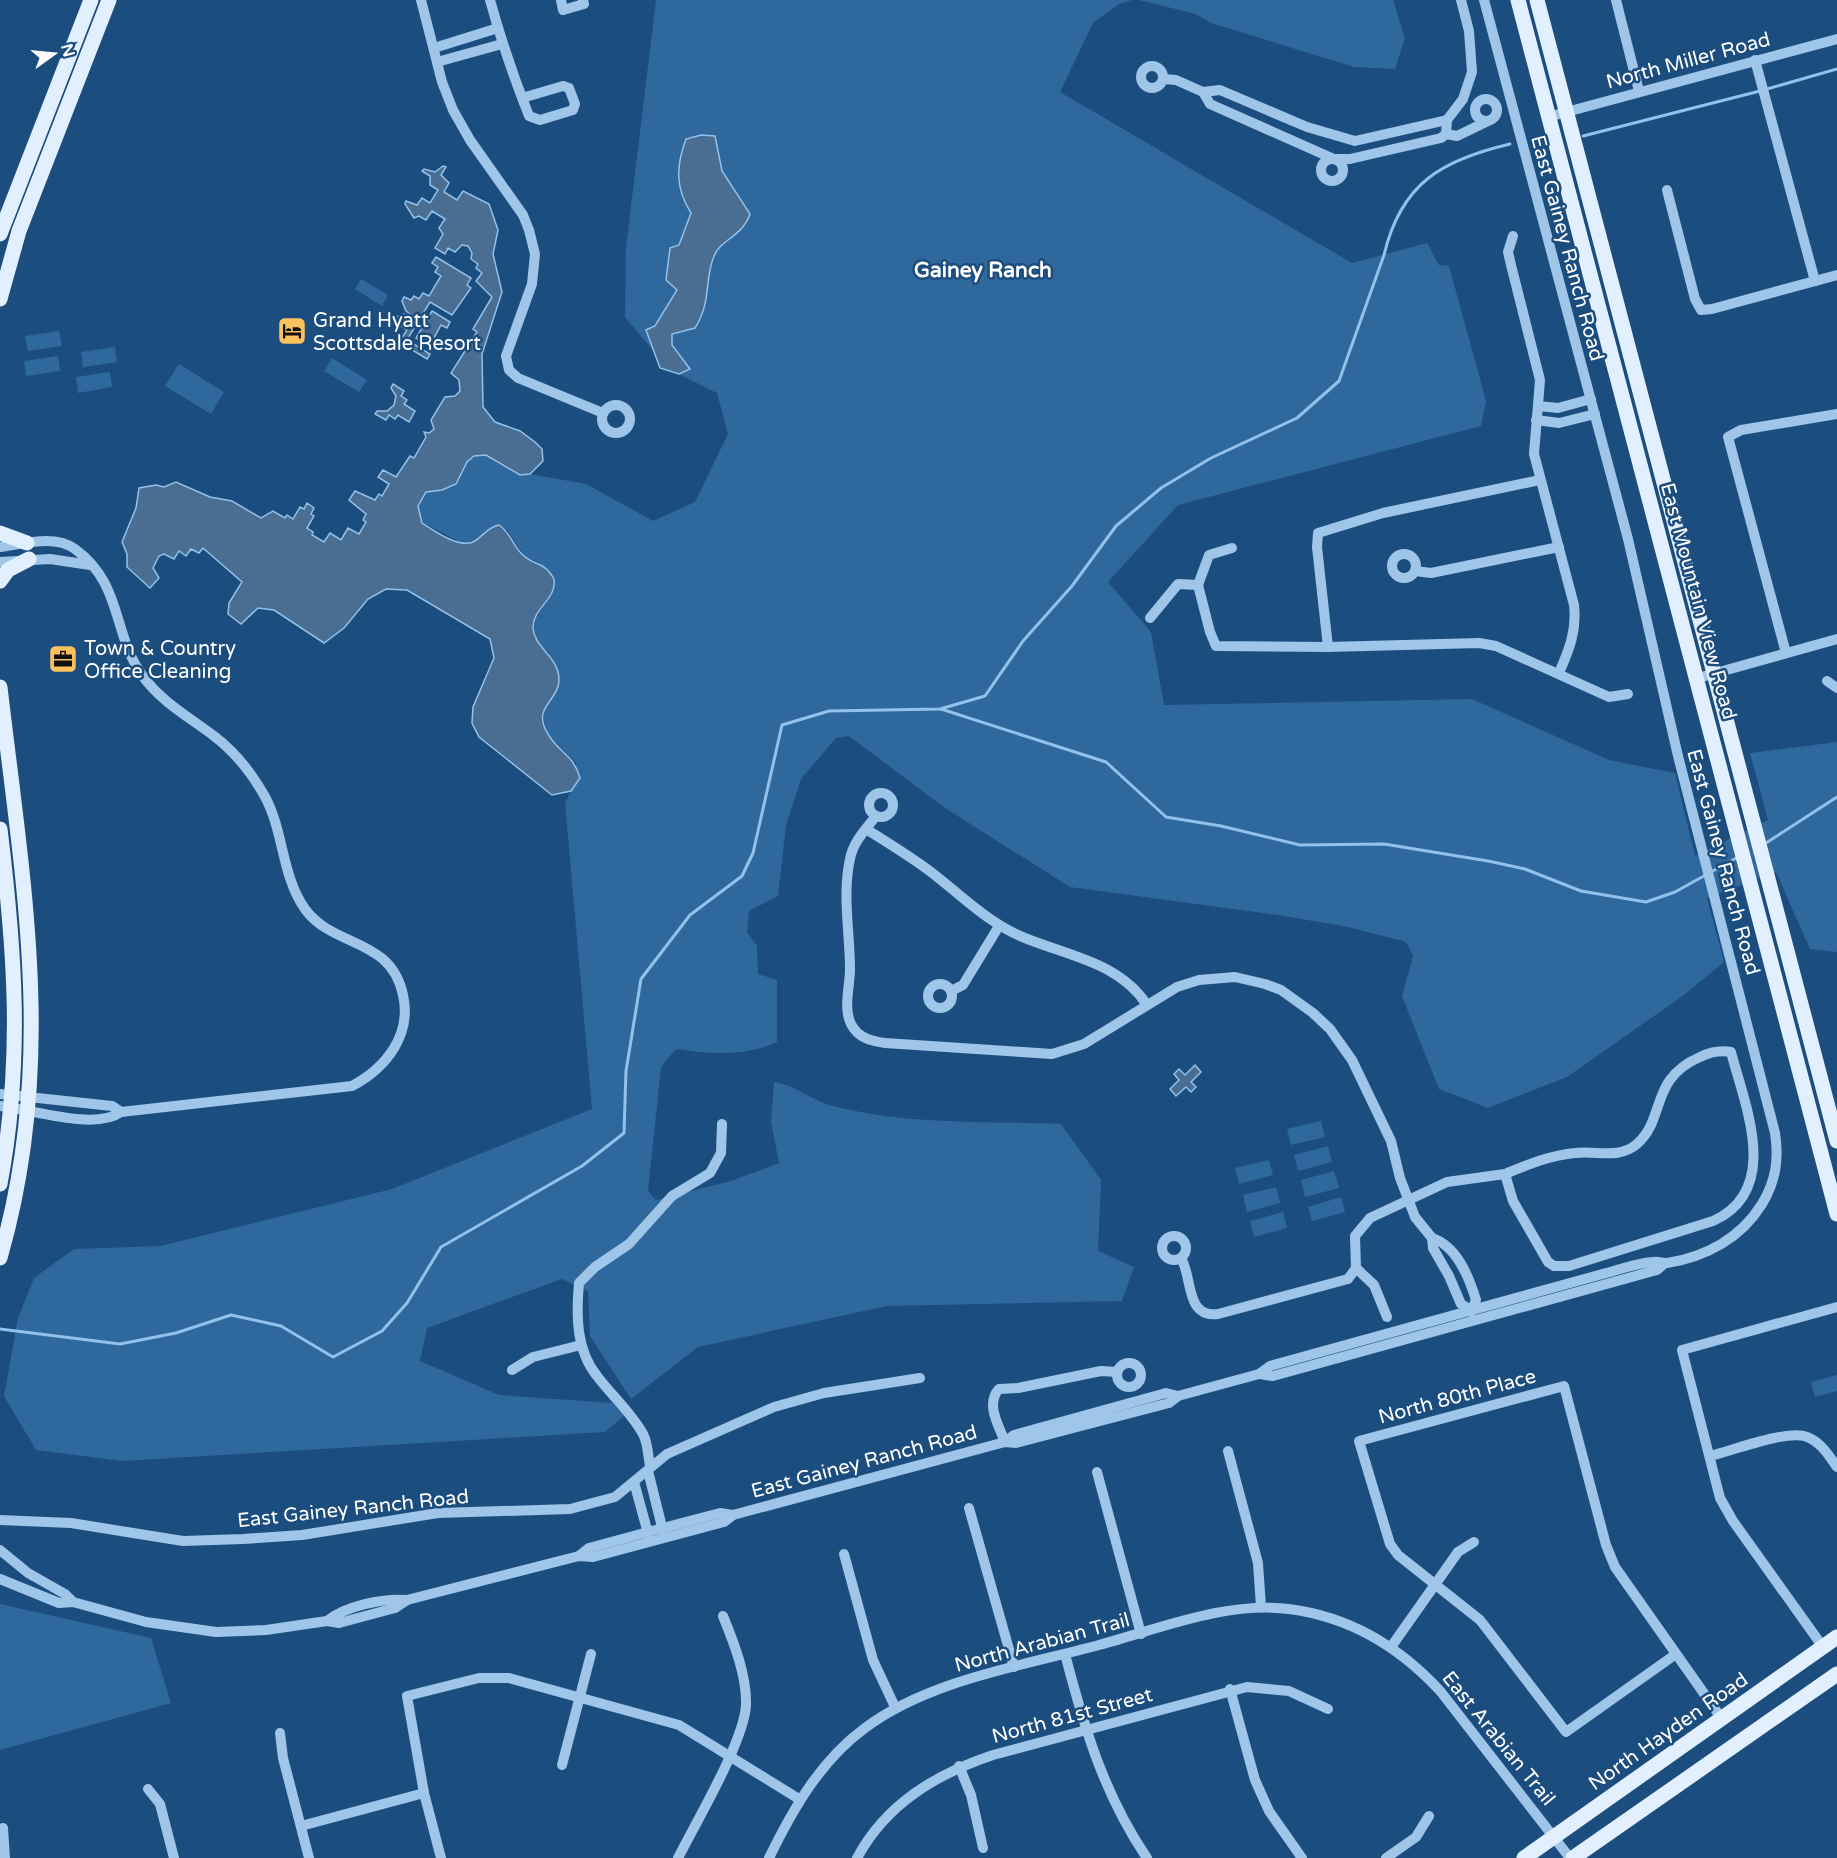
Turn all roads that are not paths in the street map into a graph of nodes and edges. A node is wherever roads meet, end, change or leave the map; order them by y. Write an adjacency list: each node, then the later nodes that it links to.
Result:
1 (91, 0): 38 (main road)
2 (109, 0): 39 (main road)
3 (421, 0): 15 (street)
4 (490, 0): 12 (street)
5 (561, 0): 6 (street)
6 (583, 0)
7 (1461, 0): 22 (street)
8 (1484, 0): 23 (street, East Gainey Ranch Road)
9 (1518, 0): 28 (main road, East Mountain View Road)
10 (1537, 0): 26 (main road, East Mountain View Road)
11 (1616, 0): 19 (street)
12 (498, 28): 14 (street); 15 (street)
13 (1837, 39): 16 (street, North Miller Road)
14 (502, 44): 17 (street); 21 (street)
15 (434, 48): 17 (street)
16 (1755, 60): 19 (street, North Miller Road); 42 (street)
17 (437, 62): 46 (street)
18 (1164, 79): 20 (street)
19 (1639, 91): 26 (street, North Miller Road)
20 (1203, 92): 27 (street); 31 (street)
21 (522, 98): 21 (street)
22 (1463, 99): 24 (street); 29 (street)
23 (1511, 105): 25 (street); 44 (street, East Gainey Ranch Road)
24 (1475, 106): 25 (street); 30 (street)
25 (1497, 109): 30 (street)
26 (1566, 112): 28 (street, North Miller Road); 67 (main road, East Mountain View Road)
27 (1278, 115): 31 (street); 34 (street)
28 (1548, 117): 68 (main road, East Mountain View Road)
29 (1447, 120): 32 (street); 33 (street)
30 (1486, 122): 33 (street)
31 (1269, 131): 36 (street)
32 (1394, 134): 34 (street); 35 (street)
33 (1446, 134): 35 (street)
34 (1332, 137): 36 (street)
35 (1399, 148): 36 (street)
36 (1330, 157)
37 (1667, 190): 42 (street)
38 (1, 226): 39 (street)
39 (19, 231): 43 (main road)
40 (1514, 236): 45 (street)
41 (1837, 275): 42 (street)
42 (1815, 281)
43 (0, 299)
44 (1591, 399): 45 (street); 47 (street, East Gainey Ranch Road)
45 (1538, 406): 49 (street)
46 (603, 413)
47 (1595, 414): 49 (street); 93 (street, East Gainey Ranch Road)
48 (1837, 414): 65 (street)
49 (1536, 420): 50 (street)
50 (1540, 480): 54 (street); 64 (street)
51 (0, 533): 52 (main road)
52 (27, 543): 53 (street); 58 (street)
53 (0, 547)
54 (1559, 547): 59 (street); 66 (street)
55 (1232, 548): 61 (street)
56 (29, 559): 57 (street); 58 (street); 60 (main road)
57 (0, 562)
58 (90, 566): 80 (street)
59 (1415, 571)
60 (0, 581)
61 (1198, 585): 62 (street); 64 (street)
62 (1150, 618)
63 (1837, 639): 65 (street)
64 (1328, 646): 66 (street)
65 (1786, 653): 67 (street)
66 (1559, 673): 72 (street)
67 (1714, 673): 68 (street); 82 (main road, East Mountain View Road)
68 (1698, 678): 83 (main road, East Mountain View Road)
69 (1827, 681): 71 (street)
70 (0, 687): 80 (main road)
71 (1837, 688)
72 (1628, 694)
73 (876, 816): 75 (street)
74 (0, 829): 79 (main road)
75 (866, 829): 76 (street); 78 (street)
76 (999, 926): 77 (street); 78 (street)
77 (951, 991)
78 (1147, 1005): 86 (street)
79 (6, 1101): 80 (street); 85 (main road)
80 (29, 1104): 89 (main road)
81 (722, 1124): 95 (street)
82 (1837, 1143): 83 (street)
83 (1820, 1150): 87 (main road, East Mountain View Road)
84 (1505, 1174): 84 (street); 86 (street)
85 (0, 1184)
86 (1407, 1200): 88 (street); 91 (street)
87 (1837, 1214)
88 (1432, 1239): 93 (street); 93 (street)
89 (0, 1258)
90 (1181, 1258): 91 (street)
91 (1356, 1268): 94 (street)
92 (1837, 1307): 101 (street)
93 (1472, 1315): 99 (street, East Gainey Ranch Road)
94 (1387, 1317)
95 (581, 1345): 96 (street); 103 (street)
96 (512, 1370)
97 (1117, 1372): 99 (street, East Gainey Ranch Road)
98 (920, 1378): 103 (street, East Gainey Ranch Road)
99 (1005, 1442): 108 (street, East Gainey Ranch Road)
100 (1228, 1451): 117 (street)
101 (1710, 1456): 102 (street); 122 (street)
102 (1837, 1467)
103 (649, 1468): 105 (street, East Gainey Ranch Road); 108 (street)
104 (1097, 1472): 119 (street)
105 (634, 1482): 107 (street, East Gainey Ranch Road); 109 (street)
106 (969, 1509): 126 (street)
107 (0, 1520)
108 (664, 1533): 109 (street, East Gainey Ranch Road)
109 (649, 1537): 116 (street, East Gainey Ranch Road)
110 (1474, 1542): 115 (street)
111 (0, 1550): 113 (street, East Gainey Ranch Road)
112 (844, 1554): 130 (street)
113 (18, 1564): 114 (street); 116 (street, East Gainey Ranch Road)
114 (4, 1581): 116 (street, East Gainey Ranch Road)
115 (1435, 1584): 121 (street); 125 (street); 125 (street, North 80th Place)
116 (73, 1602)
117 (1261, 1607): 119 (street, North Arabian Trail); 121 (street, North Arabian Trail)
118 (723, 1616): 135 (street)
119 (1141, 1634): 124 (street, North Arabian Trail)
120 (1837, 1637): 122 (main road, North Hayden Road)
121 (1391, 1647): 144 (street, East Arabian Trail)
122 (1823, 1647): 132 (main road, North Hayden Road)
123 (591, 1653): 129 (street)
124 (1065, 1654): 126 (street, North Arabian Trail); 133 (street)
125 (1676, 1654): 132 (street)
126 (1014, 1667): 130 (street, North Arabian Trail)
127 (1837, 1674): 157 (main road)
128 (1230, 1689): 131 (street, North 81st Street); 133 (street, North 81st Street); 154 (street)
129 (579, 1697): 135 (street); 136 (street); 139 (street)
130 (895, 1707): 140 (street, North Arabian Trail)
131 (1328, 1709)
132 (1722, 1719): 144 (main road, North Hayden Road)
133 (1085, 1730): 137 (street, North 81st Street); 153 (street)
134 (280, 1733): 142 (street)
135 (730, 1754): 140 (street); 150 (street)
136 (562, 1765)
137 (959, 1766): 145 (street); 152 (street, North 81st Street)
138 (148, 1789): 146 (street)
139 (424, 1793): 142 (street); 149 (street)
140 (800, 1799): 151 (street, North Arabian Trail)
141 (1429, 1816): 155 (street)
142 (301, 1826): 148 (street)
143 (3, 1828): 147 (street)
144 (1554, 1836): 156 (main road, North Hayden Road); 157 (street, East Arabian Trail)
145 (983, 1848)
146 (171, 1857)
147 (5, 1858)
148 (309, 1858)
149 (441, 1858)
150 (678, 1858)
151 (769, 1858)
152 (857, 1858)
153 (1147, 1858)
154 (1302, 1858)
155 (1386, 1858)
156 (1524, 1858)
157 (1572, 1858)

